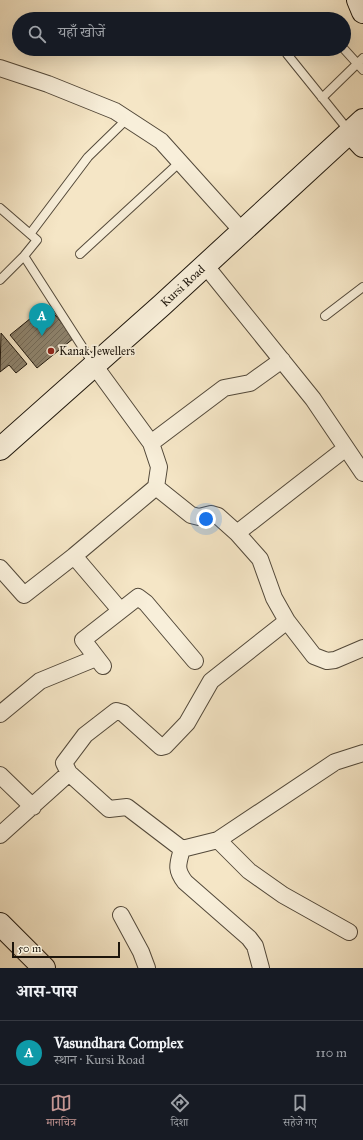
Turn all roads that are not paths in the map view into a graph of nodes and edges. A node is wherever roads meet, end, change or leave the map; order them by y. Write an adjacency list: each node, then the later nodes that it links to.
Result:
1 (358, 0): 2 (main road)
2 (363, 12)
3 (351, 54): 5 (lane)
4 (289, 56): 8 (lane)
5 (360, 61): 7 (lane); 8 (lane)
6 (0, 68): 9 (street)
7 (363, 70)
8 (322, 98): 10 (lane)
9 (127, 119): 11 (street); 14 (lane)
10 (359, 133): 13 (main road, Kursi Road)
11 (180, 162): 13 (street); 15 (lane)
12 (0, 208): 14 (lane)
13 (242, 231): 17 (main road, Kursi Road)
14 (30, 234): 16 (lane)
15 (80, 254)
16 (24, 256): 18 (lane); 22 (lane)
17 (206, 265): 21 (street); 22 (main road, Kursi Road)
18 (0, 280)
19 (363, 287): 20 (lane)
20 (325, 316)
21 (282, 360): 23 (street); 24 (street)
22 (94, 365): 23 (street); 25 (main road, Kursi Road)
23 (151, 443): 27 (street)
24 (346, 448): 26 (street); 28 (street)
25 (0, 449)
26 (363, 473)
27 (156, 487): 28 (street); 29 (street)
28 (238, 533): 32 (street)
29 (74, 556): 30 (street); 31 (street)
30 (0, 568)
31 (120, 610): 34 (street); 35 (street)
32 (287, 621): 33 (street); 37 (street)
33 (363, 648)
34 (195, 662)
35 (0, 714)
36 (363, 753): 41 (street)
37 (69, 773): 39 (street); 42 (street)
38 (0, 776): 39 (street)
39 (33, 807): 40 (street)
40 (0, 835)
41 (218, 840): 42 (street); 45 (street)
42 (182, 849): 48 (street)
43 (121, 915): 47 (street)
44 (0, 924): 46 (main road)
45 (349, 932)
46 (44, 968)
47 (147, 968)
48 (261, 968)

